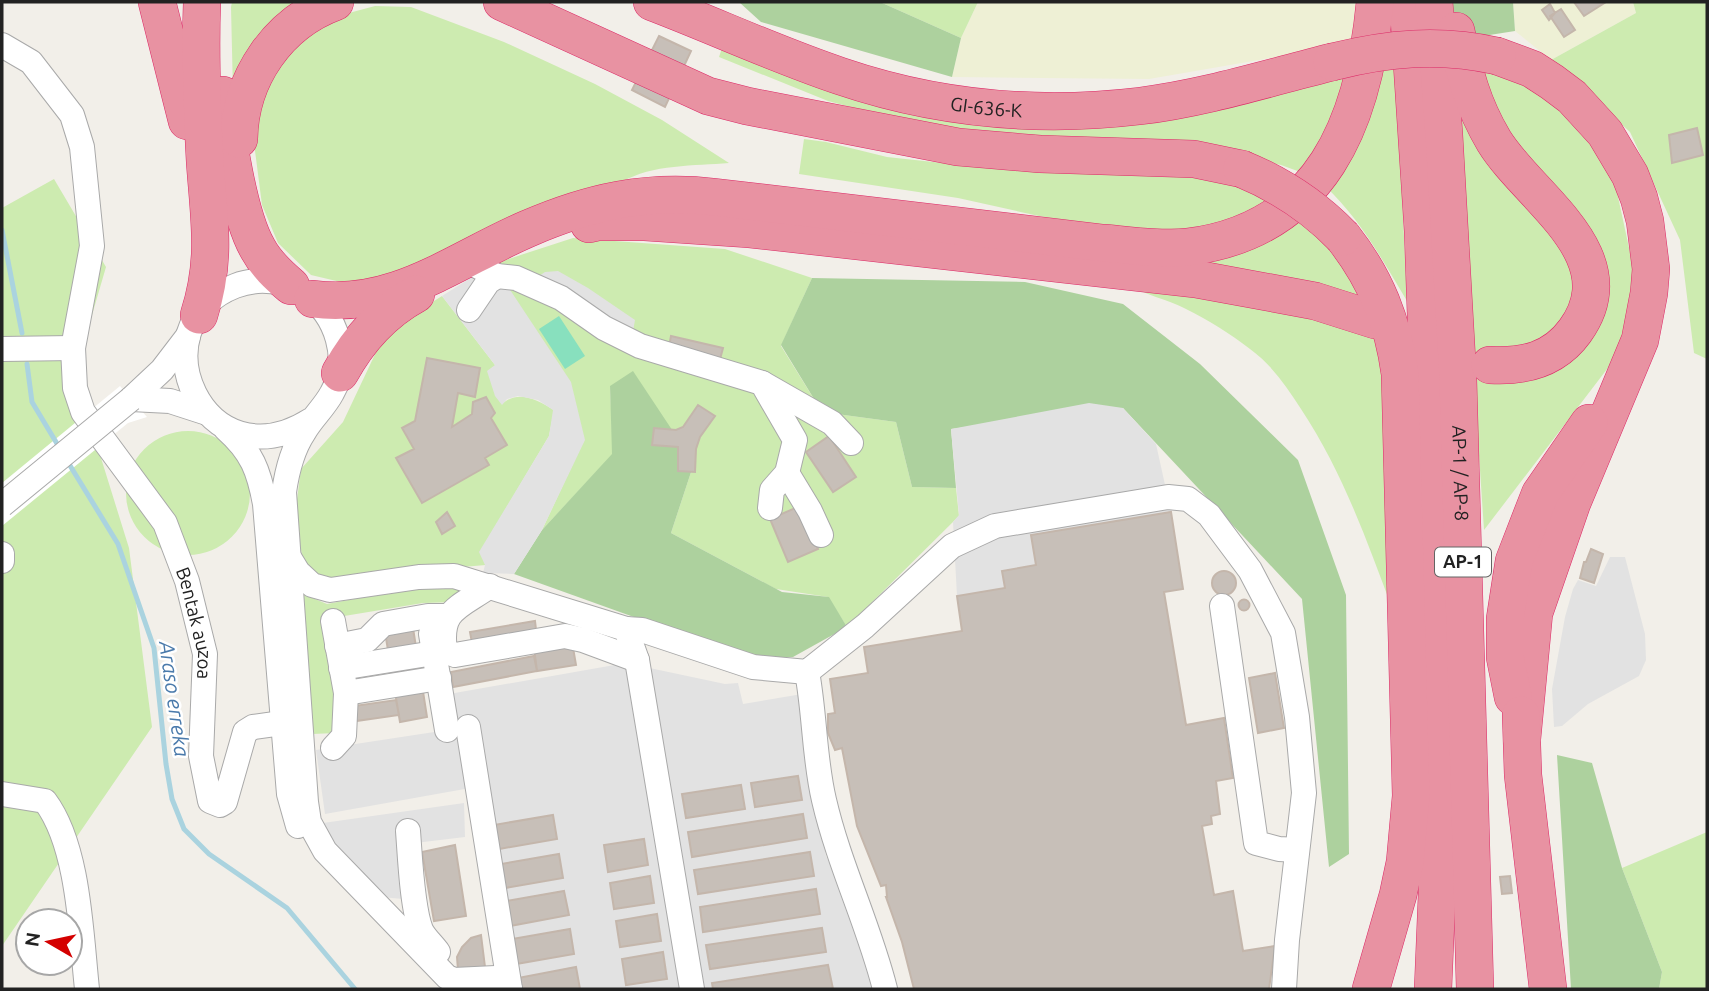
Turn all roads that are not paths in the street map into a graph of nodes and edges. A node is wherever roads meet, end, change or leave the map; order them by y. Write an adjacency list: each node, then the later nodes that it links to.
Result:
1 (157, 2): 17 (highway)
2 (202, 2): 17 (highway)
3 (219, 2): 16 (highway)
4 (335, 2): 16 (highway)
5 (501, 2): 15 (highway)
6 (544, 2): 15 (highway)
7 (652, 2): 14 (highway, GI-636-K)
8 (702, 2): 14 (highway)
9 (1375, 2): 19 (highway)
10 (1408, 2): 66 (highway, AP-1 / AP-8 / AP-1)
11 (1434, 2): 67 (highway, AP-1 / AP-8 / AP-1)
12 (1452, 2): 26 (highway)
13 (2, 45): 23 (street, Bentak auzoa)
14 (1078, 111): 25 (highway, GI-636-K, bridge)
15 (822, 120): 65 (highway, bridge)
16 (238, 185): 19 (highway)
17 (209, 210): 22 (highway)
18 (486, 270): 20 (street); 21 (highway); 27 (highway); 28 (street)
19 (302, 293): 22 (street); 27 (street)
20 (469, 310)
21 (1375, 320)
22 (194, 325): 29 (street); 31 (street)
23 (73, 348): 24 (street); 52 (street, Bentak auzoa)
24 (2, 349)
25 (1631, 362): 53 (highway, GI-636-K); 53 (highway)
26 (1490, 365)
27 (340, 373): 30 (street)
28 (762, 383): 32 (street); 33 (street)
29 (131, 399): 31 (street); 34 (street, bridge)
30 (307, 414): 30 (street); 31 (street); 38 (street)
31 (214, 419): 52 (street)
32 (851, 443)
33 (787, 473): 35 (street); 36 (street)
34 (2, 505)
35 (769, 508)
36 (821, 535)
37 (2, 554): 39 (street)
38 (287, 554): 40 (street); 55 (street)
39 (2, 561)
40 (490, 586): 42 (street); 46 (street)
41 (1222, 606): 58 (street)
42 (438, 616): 47 (street); 48 (street)
43 (333, 621): 48 (street)
44 (536, 631): 46 (street)
45 (472, 642): 47 (street)
46 (632, 647): 47 (street); 49 (street); 62 (street)
47 (439, 648): 48 (street); 50 (street)
48 (339, 657): 51 (street)
49 (807, 673): 58 (street); 63 (street)
50 (439, 678): 51 (street); 59 (street)
51 (346, 693): 54 (street)
52 (282, 723): 55 (street)
53 (1522, 739): 68 (highway)
54 (333, 748)
55 (297, 793): 59 (street); 61 (street)
56 (2, 794): 60 (street)
57 (408, 831): 59 (street)
58 (1297, 850): 64 (street)
59 (496, 983)
60 (87, 989)
61 (443, 989)
62 (692, 989)
63 (885, 989)
64 (1284, 989)
65 (1370, 989)
66 (1433, 989)
67 (1475, 989)
68 (1548, 989)

